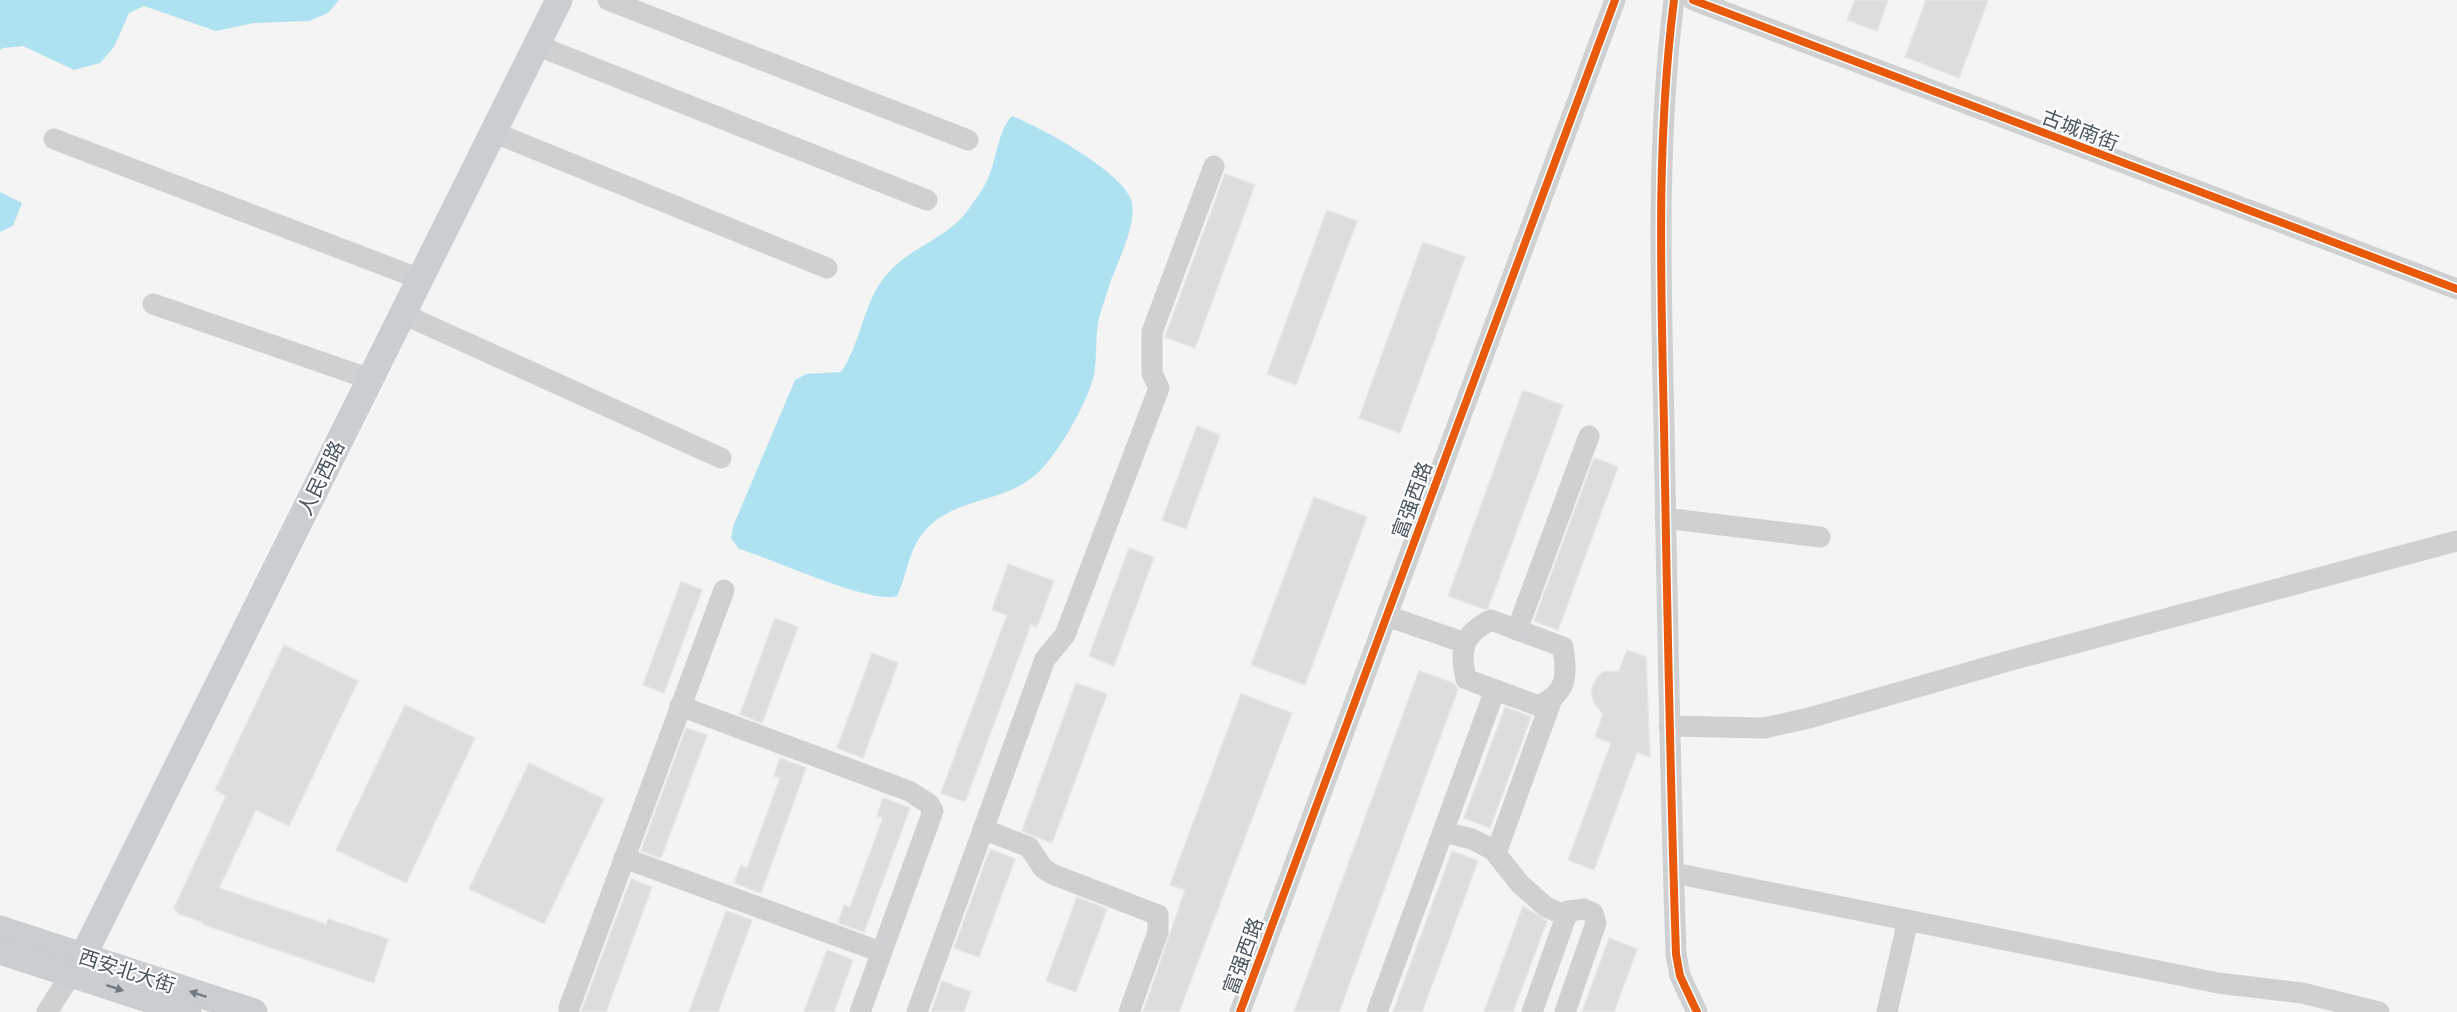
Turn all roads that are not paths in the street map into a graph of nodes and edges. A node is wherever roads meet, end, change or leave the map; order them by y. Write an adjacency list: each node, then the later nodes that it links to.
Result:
1 (559, 0): 6 (main road, 人民西路)
2 (608, 0): 9 (street)
3 (1615, 0): 24 (street, 富强西路)
4 (1674, 0): 20 (street)
5 (1693, 0): 14 (street, 古城南街)
6 (536, 45): 7 (main road, 人民西路); 11 (street)
7 (493, 132): 12 (street); 13 (main road, 人民西路)
8 (54, 140): 13 (street)
9 (968, 140)
10 (1214, 166): 31 (street)
11 (927, 200)
12 (827, 268)
13 (420, 279): 16 (main road, 人民西路)
14 (2457, 289)
15 (153, 304): 17 (street)
16 (403, 314): 17 (main road, 人民西路); 19 (street)
17 (370, 379): 43 (main road, 人民西路)
18 (1589, 436): 25 (street)
19 (721, 458)
20 (1665, 518): 21 (street); 30 (street)
21 (1820, 537)
22 (2457, 541): 30 (street)
23 (724, 590): 29 (street)
24 (1387, 616): 26 (street); 51 (street, 富强西路)
25 (1517, 630): 26 (street); 28 (street)
26 (1465, 643): 27 (street)
27 (1496, 690): 28 (street); 32 (street)
28 (1552, 699): 33 (street)
29 (680, 706): 34 (street); 42 (street)
30 (1669, 726): 35 (street)
31 (983, 829): 49 (street); 50 (street)
32 (1443, 832): 33 (street); 52 (street)
33 (1496, 853): 37 (street)
34 (624, 858): 42 (street); 44 (street)
35 (1674, 873): 38 (street); 55 (street)
36 (0, 913): 40 (street)
37 (1566, 916): 53 (street); 54 (street)
38 (1908, 920): 56 (street); 57 (street)
39 (0, 929): 40 (main road, 西安北大街)
40 (33, 940): 43 (main road, 西安北大街)
41 (0, 951): 43 (main road, 西安北大街)
42 (881, 952): 48 (street)
43 (77, 965): 45 (street); 46 (main road, 西安北大街, one-way to 46); 47 (main road, 西安北大街, one-way to 43)
44 (569, 1008)
45 (47, 1012)
46 (188, 1012)
47 (254, 1012)
48 (860, 1012)
49 (917, 1012)
50 (1129, 1012)
51 (1240, 1012)
52 (1377, 1012)
53 (1532, 1012)
54 (1565, 1012)
55 (1697, 1012)
56 (1887, 1012)
57 (2379, 1012)

